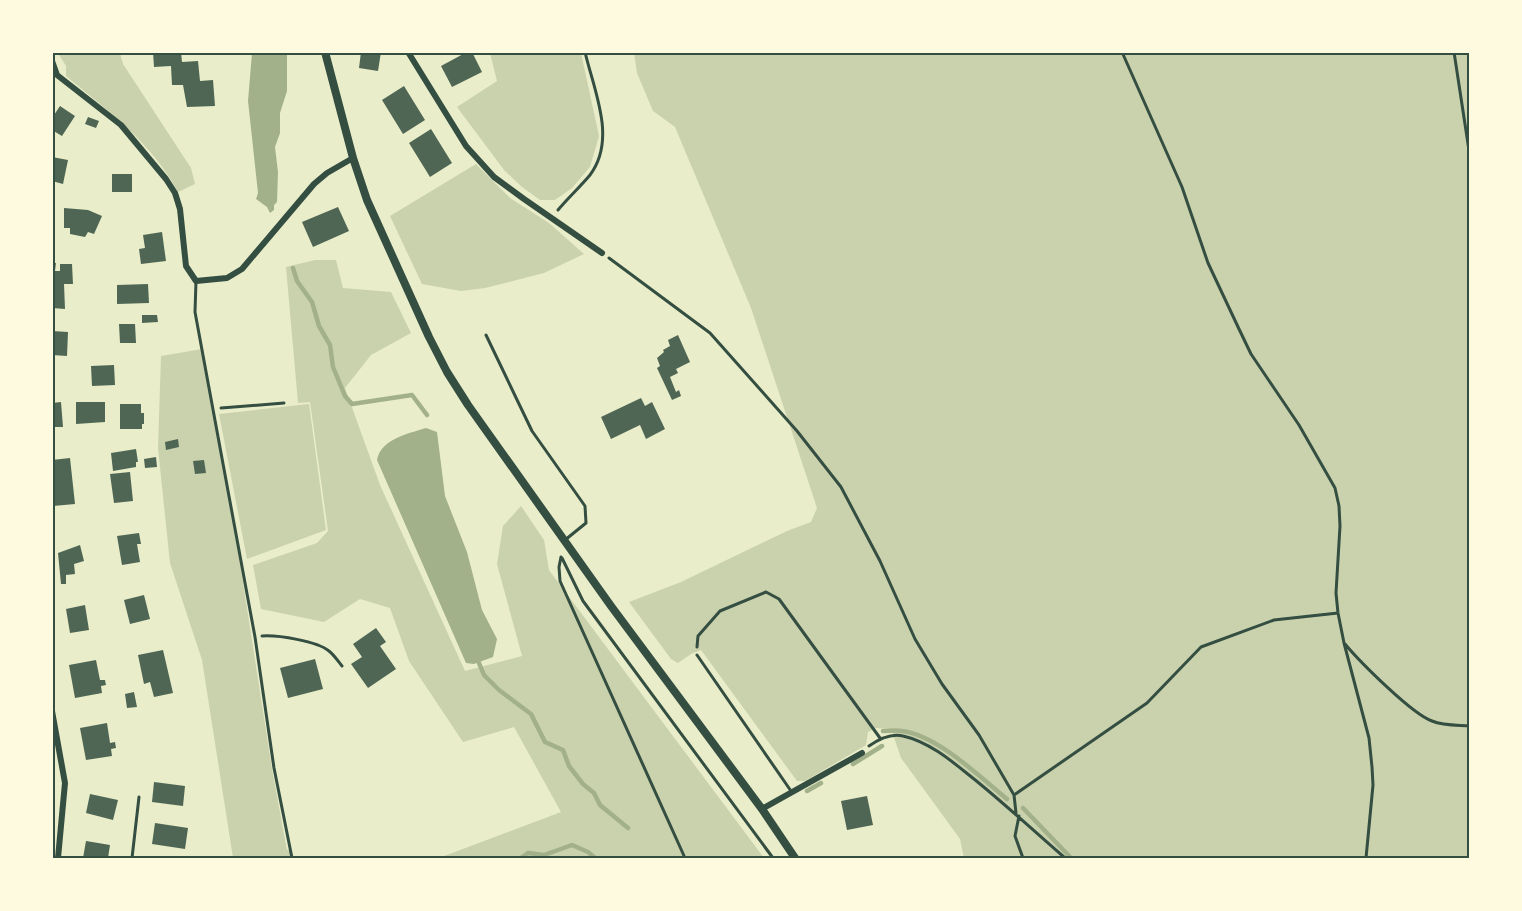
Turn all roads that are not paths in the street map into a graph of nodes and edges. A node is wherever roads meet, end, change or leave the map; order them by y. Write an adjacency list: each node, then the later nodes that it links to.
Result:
1 (325, 52): 6 (street)
2 (408, 52): 7 (street)
3 (52, 61): 4 (street)
4 (57, 75): 5 (street); 8 (street)
5 (52, 81)
6 (353, 158): 8 (street); 10 (street)
7 (602, 253)
8 (196, 281): 19 (lane)
9 (486, 335): 10 (lane)
10 (565, 540): 16 (street)
11 (697, 655): 14 (lane)
12 (52, 711): 17 (street)
13 (862, 753): 14 (street)
14 (792, 792): 16 (street)
15 (139, 797): 18 (lane)
16 (762, 809): 20 (street)
17 (58, 858)
18 (132, 858)
19 (292, 858)
20 (795, 858)

